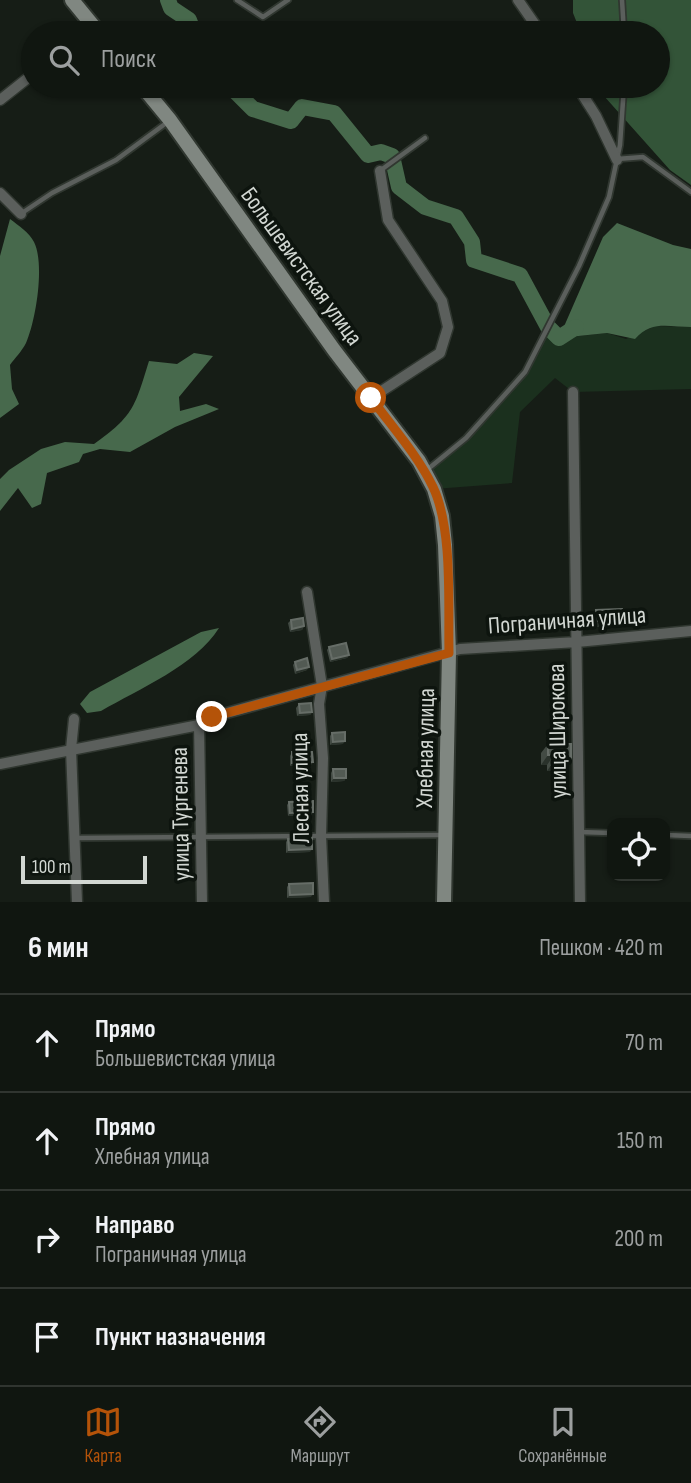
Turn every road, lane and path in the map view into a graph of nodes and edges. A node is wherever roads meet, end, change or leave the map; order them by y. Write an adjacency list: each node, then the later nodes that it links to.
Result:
1 (72, 0): 6 (street)
2 (237, 0): 3 (lane)
3 (288, 0)
4 (518, 0): 7 (street)
5 (622, 0): 8 (lane)
6 (85, 21)
7 (533, 21)
8 (623, 21)
9 (21, 83): 13 (street)
10 (152, 98): 14 (street, Большевистская улица)
11 (585, 98): 16 (street)
12 (623, 98): 16 (lane)
13 (0, 100)
14 (170, 120): 20 (lane); 22 (street, Большевистская улица)
15 (425, 138): 17 (lane)
16 (617, 160): 18 (lane); 23 (lane)
17 (380, 171): 22 (street)
18 (691, 192)
19 (0, 193): 20 (street)
20 (22, 214)
21 (573, 392): 26 (street, улица Широкова)
22 (371, 398): 23 (street, Большевистская улица)
23 (425, 472): 27 (street, Хлебная улица)
24 (307, 592): 28 (street, Лесная улица)
25 (691, 631): 26 (street, Пограничная улица)
26 (577, 642): 27 (street, Пограничная улица); 33 (street, улица Широкова)
27 (449, 653): 28 (street, Пограничная улица); 35 (street, Хлебная улица)
28 (322, 686): 30 (street, Пограничная улица); 37 (street, Лесная улица)
29 (74, 719): 31 (street)
30 (199, 725): 31 (street, Пограничная улица); 40 (street, улица Тургенева)
31 (71, 749): 32 (street, Пограничная улица); 39 (street)
32 (0, 764)
33 (579, 832): 34 (lane); 45 (street, улица Широкова)
34 (607, 833)
35 (446, 835): 37 (lane); 44 (street, Хлебная улица)
36 (670, 835): 38 (lane)
37 (321, 836): 40 (lane); 43 (street, Лесная улица)
38 (691, 836)
39 (74, 838): 40 (lane); 41 (street)
40 (202, 838): 42 (street, улица Тургенева)
41 (77, 902)
42 (202, 902)
43 (324, 902)
44 (444, 902)
45 (580, 902)

